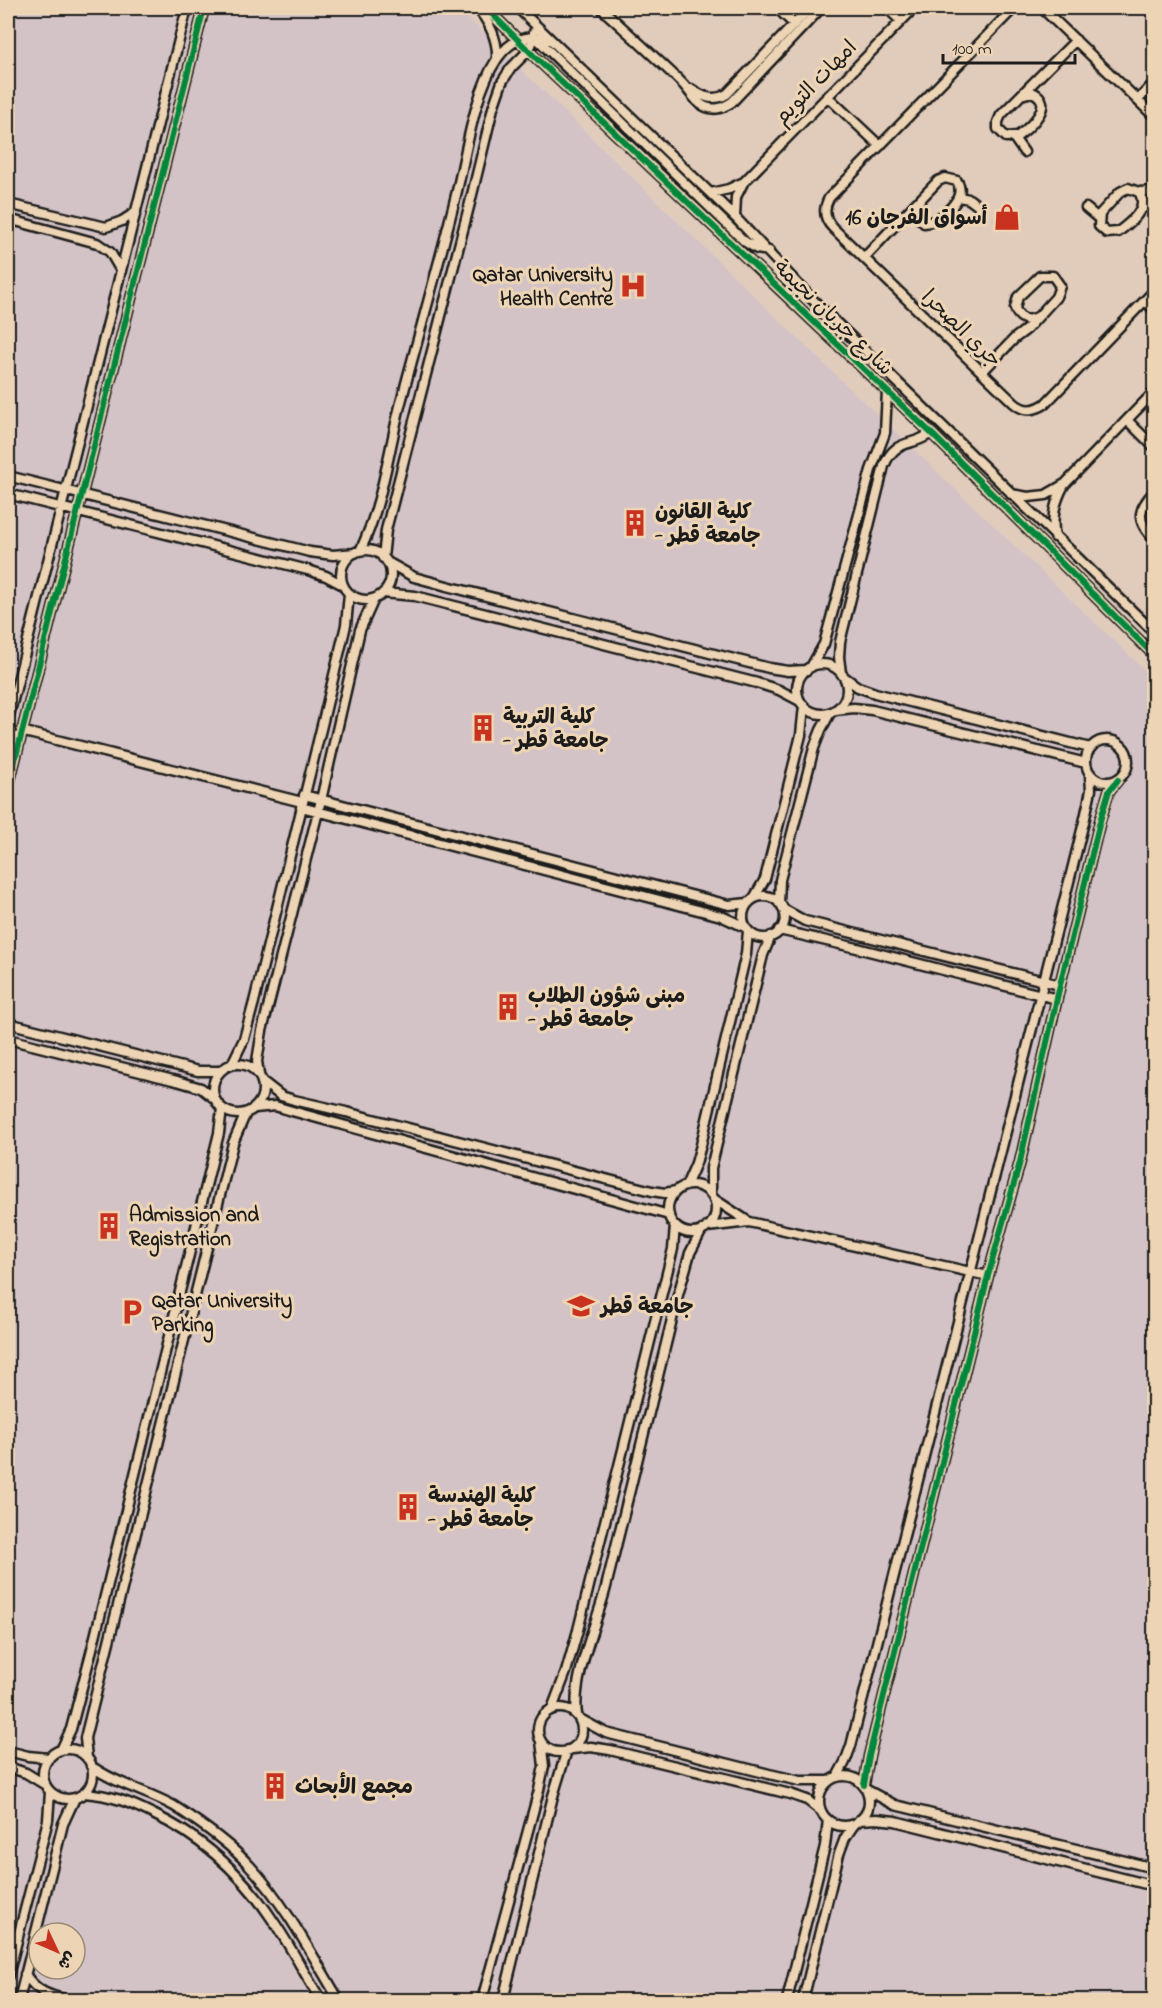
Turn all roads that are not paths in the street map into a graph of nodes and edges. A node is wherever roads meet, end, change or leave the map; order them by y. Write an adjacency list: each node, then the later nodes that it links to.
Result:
1 (187, 8): 28 (street)
2 (204, 8): 29 (street)
3 (477, 8): 23 (street)
4 (486, 8): 18 (street, شارع جريان نجيمة)
5 (518, 8): 14 (street, شارع جريان نجيمة)
6 (601, 8): 27 (street)
7 (777, 8): 16 (street)
8 (810, 8): 16 (street)
9 (822, 8): 20 (street)
10 (888, 8): 15 (street)
11 (914, 8): 15 (street, امهات التويم)
12 (1014, 8): 38 (street, جري الصحرا)
13 (1042, 8): 19 (street)
14 (530, 19): 17 (street); 21 (street, شارع جريان نجيمة)
15 (901, 21): 31 (street, امهات التويم)
16 (794, 24): 20 (street)
17 (534, 36): 18 (street); 21 (street); 22 (street); 59 (street)
18 (518, 39): 22 (street, شارع جريان نجيمة); 23 (street)
19 (1076, 40): 25 (street); 34 (street)
20 (785, 41): 24 (street)
21 (554, 42): 43 (street, شارع جريان نجيمة)
22 (529, 50): 48 (street); 71 (street, شارع جريان نجيمة)
23 (497, 59): 46 (street)
24 (761, 66): 33 (street); 35 (street)
25 (1041, 76): 30 (street); 32 (street)
26 (1155, 82): 34 (street)
27 (683, 84): 33 (street); 35 (street)
28 (167, 90): 29 (street); 52 (street)
29 (182, 94): 68 (street)
30 (1021, 95): 32 (street); 37 (street)
31 (827, 96): 38 (street); 40 (street, امهات التويم)
32 (1039, 96): 37 (street)
33 (722, 97): 35 (street)
34 (1138, 100): 36 (street)
35 (727, 105)
36 (1155, 116)
37 (1014, 138): 39 (street)
38 (880, 146): 60 (street, جري الصحرا)
39 (1024, 152)
40 (742, 183): 43 (street, امهات التويم); 54 (street)
41 (1155, 191): 42 (street)
42 (1139, 192): 53 (street); 55 (street)
43 (711, 193): 54 (street, شارع جريان نجيمة)
44 (959, 197): 47 (street); 50 (street); 57 (street)
45 (1155, 198): 53 (street)
46 (455, 199): 48 (street); 76 (street)
47 (918, 201): 57 (street); 58 (street)
48 (470, 203): 77 (street)
49 (8, 204): 52 (street)
50 (981, 208)
51 (1086, 208): 55 (street)
52 (136, 212): 61 (street)
53 (1139, 212): 55 (street)
54 (735, 217): 59 (street, شارع جريان نجيمة)
55 (1098, 218)
56 (8, 219): 61 (street)
57 (921, 221): 58 (street)
58 (898, 223): 60 (street)
59 (769, 251): 83 (street, شارع جريان نجيمة)
60 (864, 258): 70 (street, جري الصحرا)
61 (121, 271): 67 (street)
62 (1155, 291): 63 (street, جري الصحرا)
63 (1145, 301): 64 (street); 70 (street, جري الصحرا)
64 (1155, 310)
65 (1018, 315): 66 (street); 66 (street); 69 (street)
66 (1037, 317): 69 (street)
67 (109, 318): 68 (street); 80 (street)
68 (125, 322): 84 (street)
69 (1015, 338): 70 (street)
70 (982, 372)
71 (887, 391): 74 (street, شارع جريان نجيمة); 89 (street)
72 (1155, 392): 73 (street)
73 (1127, 420): 75 (street); 79 (street)
74 (931, 433): 91 (street); 100 (street, شارع جريان نجيمة)
75 (1155, 447)
76 (385, 469): 77 (street); 90 (street)
77 (400, 472): 92 (street)
78 (8, 476): 80 (street)
79 (1065, 484): 83 (street); 87 (street)
80 (65, 491): 84 (street); 85 (street)
81 (1155, 492): 88 (street)
82 (8, 494): 85 (street)
83 (1011, 494): 87 (street, شارع جريان نجيمة)
84 (81, 495): 86 (street); 90 (street)
85 (60, 508): 86 (street); 105 (street)
86 (77, 512): 95 (street); 106 (street)
87 (1055, 537): 99 (street, شارع جريان نجيمة)
88 (1155, 539)
89 (849, 550): 91 (street); 93 (street)
90 (358, 552): 92 (street); 95 (street)
91 (862, 552): 94 (street)
92 (385, 560): 96 (street); 101 (street)
93 (842, 578): 94 (street); 101 (street)
94 (855, 581): 102 (street)
95 (343, 585): 97 (street)
96 (383, 593): 98 (street); 103 (street)
97 (349, 594): 98 (street); 115 (street)
98 (374, 599): 114 (street)
99 (1155, 632)
100 (1155, 655)
101 (809, 668): 102 (street); 103 (street)
102 (842, 675): 104 (street); 109 (street)
103 (802, 704): 104 (street); 121 (street)
104 (832, 711): 110 (street); 122 (street)
105 (8, 719): 106 (street)
106 (24, 722): 108 (street)
107 (8, 735): 108 (street)
108 (21, 735): 113 (street); 115 (street)
109 (1090, 748): 110 (street); 112 (street)
110 (1086, 764): 111 (street)
111 (1090, 775): 112 (street); 130 (street)
112 (1118, 780): 131 (street)
113 (8, 788)
114 (321, 800): 115 (street); 116 (street); 117 (street)
115 (302, 801): 116 (street); 138 (street)
116 (318, 811): 118 (street); 141 (street)
117 (439, 830): 118 (street); 119 (street)
118 (435, 841): 120 (street)
119 (525, 852): 120 (street); 121 (street)
120 (522, 864): 123 (street)
121 (751, 901): 122 (street); 123 (street)
122 (781, 906): 124 (street); 126 (street)
123 (747, 929): 125 (street); 149 (street)
124 (779, 930): 125 (street); 127 (street)
125 (771, 936): 151 (street)
126 (860, 936): 127 (street); 128 (street)
127 (857, 948): 129 (street)
128 (943, 955): 129 (street); 130 (street)
129 (940, 969): 132 (street)
130 (1044, 981): 131 (street); 132 (street)
131 (1060, 985): 133 (street)
132 (1041, 995): 133 (street); 156 (street)
133 (1057, 999): 157 (street)
134 (8, 1023): 135 (street)
135 (47, 1033): 137 (street); 139 (street)
136 (8, 1039): 137 (street)
137 (43, 1048): 142 (street)
138 (232, 1064): 140 (street); 141 (street)
139 (180, 1066): 140 (street); 142 (street)
140 (220, 1071): 144 (street)
141 (261, 1078): 143 (street); 147 (street)
142 (175, 1081): 144 (street)
143 (281, 1095): 145 (street); 150 (street)
144 (215, 1099): 146 (street)
145 (278, 1107): 147 (street); 152 (street)
146 (222, 1108): 148 (street); 167 (street)
147 (255, 1108): 148 (street)
148 (246, 1113): 171 (street)
149 (686, 1185): 150 (street); 151 (street)
150 (676, 1191): 152 (street)
151 (712, 1197): 153 (street); 155 (street)
152 (669, 1215): 154 (street)
153 (749, 1222): 155 (street); 156 (street)
154 (675, 1226): 155 (street); 158 (street)
155 (704, 1229): 159 (street)
156 (971, 1273): 157 (street); 162 (street)
157 (988, 1276): 163 (street)
158 (644, 1367): 159 (street); 160 (street)
159 (659, 1371): 161 (street)
160 (634, 1407): 161 (street); 164 (street)
161 (649, 1412): 165 (street)
162 (930, 1436): 163 (street); 173 (street)
163 (947, 1443): 175 (street)
164 (552, 1709): 165 (street); 166 (street)
165 (579, 1717): 168 (street); 173 (street)
166 (541, 1741): 168 (street); 190 (street)
167 (61, 1750): 170 (street); 171 (street)
168 (570, 1750): 179 (street); 191 (street)
169 (8, 1751): 170 (street)
170 (49, 1758): 174 (street)
171 (89, 1762): 177 (street); 189 (street)
172 (8, 1767): 174 (street)
173 (833, 1779): 175 (street); 179 (street)
174 (44, 1784): 176 (street)
175 (865, 1788): 181 (street); 182 (street)
176 (50, 1792): 178 (street); 185 (street)
177 (84, 1794): 178 (street); 188 (street)
178 (75, 1798): 184 (street)
179 (821, 1811): 180 (street)
180 (828, 1820): 181 (street); 192 (street)
181 (857, 1822): 183 (street); 193 (street)
182 (1155, 1868)
183 (1155, 1886)
184 (26, 1974): 186 (street); 187 (street)
185 (8, 1976)
186 (19, 2001)
187 (69, 2001)
188 (321, 2001)
189 (339, 2001)
190 (482, 2001)
191 (502, 2001)
192 (787, 2001)
193 (803, 2001)

